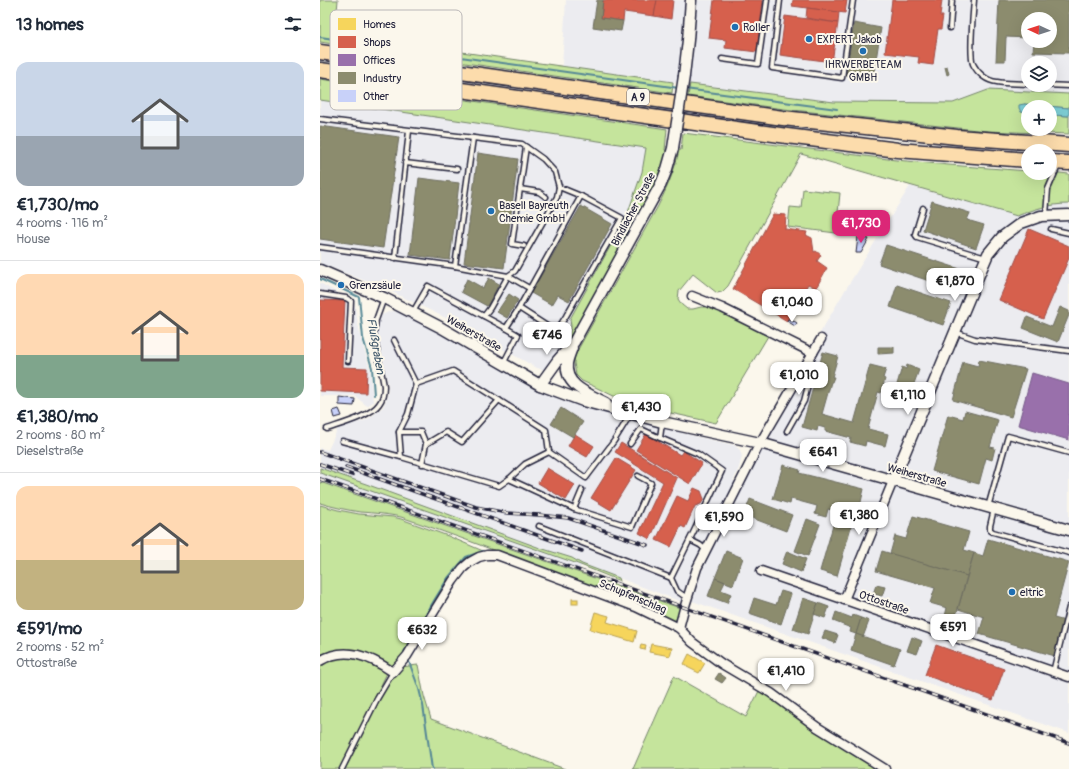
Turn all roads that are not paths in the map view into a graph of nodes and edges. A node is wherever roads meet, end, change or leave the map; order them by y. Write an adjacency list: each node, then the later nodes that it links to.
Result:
1 (691, 0): 54 (street, Bindlacher Straße, bridge)
2 (767, 0): 10 (lane)
3 (780, 0): 4 (lane)
4 (853, 0)
5 (952, 0): 7 (lane)
6 (974, 0): 14 (lane)
7 (950, 28)
8 (320, 52): 9 (highway, A 9)
9 (330, 53)
10 (722, 59)
11 (320, 70): 12 (highway, A 9)
12 (330, 71)
13 (462, 72): 21 (highway, A 9)
14 (1021, 84)
15 (1057, 86): 16 (lane)
16 (1069, 86)
17 (462, 90): 23 (highway, A 9)
18 (320, 119): 19 (lane)
19 (409, 131): 20 (lane); 24 (lane)
20 (473, 138): 22 (lane); 40 (lane)
21 (1069, 145)
22 (526, 147): 27 (lane); 28 (lane)
23 (1021, 159)
24 (405, 163): 26 (lane); 38 (lane)
25 (1059, 163): 33 (lane)
26 (457, 169)
27 (559, 187): 30 (lane); 42 (lane)
28 (520, 189): 29 (lane); 37 (lane)
29 (546, 196)
30 (581, 196): 43 (lane); 47 (lane)
31 (924, 208): 39 (lane)
32 (1069, 215): 33 (street)
33 (1046, 216): 39 (street)
34 (1051, 229): 35 (lane)
35 (1069, 233)
36 (320, 246): 38 (lane)
37 (524, 246)
38 (395, 258): 40 (lane)
39 (986, 258): 51 (street)
40 (455, 266): 42 (lane)
41 (320, 270): 46 (street, Weiherstraße)
42 (508, 276): 43 (lane); 49 (lane)
43 (529, 288): 47 (lane)
44 (320, 294): 57 (lane)
45 (692, 296): 56 (street)
46 (384, 298): 48 (street, Weiherstraße); 65 (lane)
47 (519, 308): 50 (lane)
48 (413, 313): 49 (lane); 59 (street, Weiherstraße)
49 (484, 316): 50 (lane)
50 (506, 328): 59 (lane)
51 (955, 332): 55 (lane); 79 (street)
52 (821, 339): 56 (street)
53 (394, 340): 60 (lane)
54 (574, 342): 61 (street, Bindlacher Straße); 63 (street)
55 (1069, 351)
56 (813, 353): 58 (street)
57 (348, 360)
58 (808, 361): 66 (lane); 70 (street)
59 (503, 364): 61 (street, Weiherstraße)
60 (416, 384): 62 (lane); 67 (lane)
61 (540, 385): 63 (street, Weiherstraße)
62 (499, 400): 71 (lane); 73 (lane)
63 (627, 414): 64 (street, Weiherstraße); 73 (lane)
64 (662, 422): 68 (lane); 70 (street, Weiherstraße)
65 (327, 429)
66 (786, 431)
67 (399, 432): 71 (lane); 75 (lane)
68 (660, 438): 72 (lane); 85 (lane)
69 (342, 441): 75 (lane)
70 (760, 443): 79 (street, Weiherstraße); 86 (street)
71 (426, 444): 76 (lane)
72 (630, 444)
73 (549, 452): 78 (lane)
74 (1069, 453): 81 (lane)
75 (401, 457): 76 (lane)
76 (422, 464): 78 (lane)
77 (638, 476): 82 (lane)
78 (509, 479): 82 (lane)
79 (893, 481): 81 (street, Weiherstraße); 91 (street)
80 (582, 490): 82 (lane)
81 (991, 508): 84 (street, Weiherstraße); 87 (lane)
82 (574, 509)
83 (539, 526): 89 (lane)
84 (1069, 530)
85 (690, 540): 86 (lane); 89 (lane)
86 (706, 550): 90 (street)
87 (1069, 553)
88 (761, 570): 91 (street, Ottostraße)
89 (671, 578): 90 (lane)
90 (687, 598): 93 (street)
91 (844, 600): 96 (street, Ottostraße)
92 (1069, 607): 96 (lane)
93 (679, 628): 95 (street, Schupfenschlag); 99 (street, Schupfenschlag)
94 (320, 661): 95 (street)
95 (393, 672): 98 (lane, Schupfenschlag)
96 (1053, 672): 97 (street, Ottostraße)
97 (1069, 678)
98 (342, 769)
99 (885, 769)

